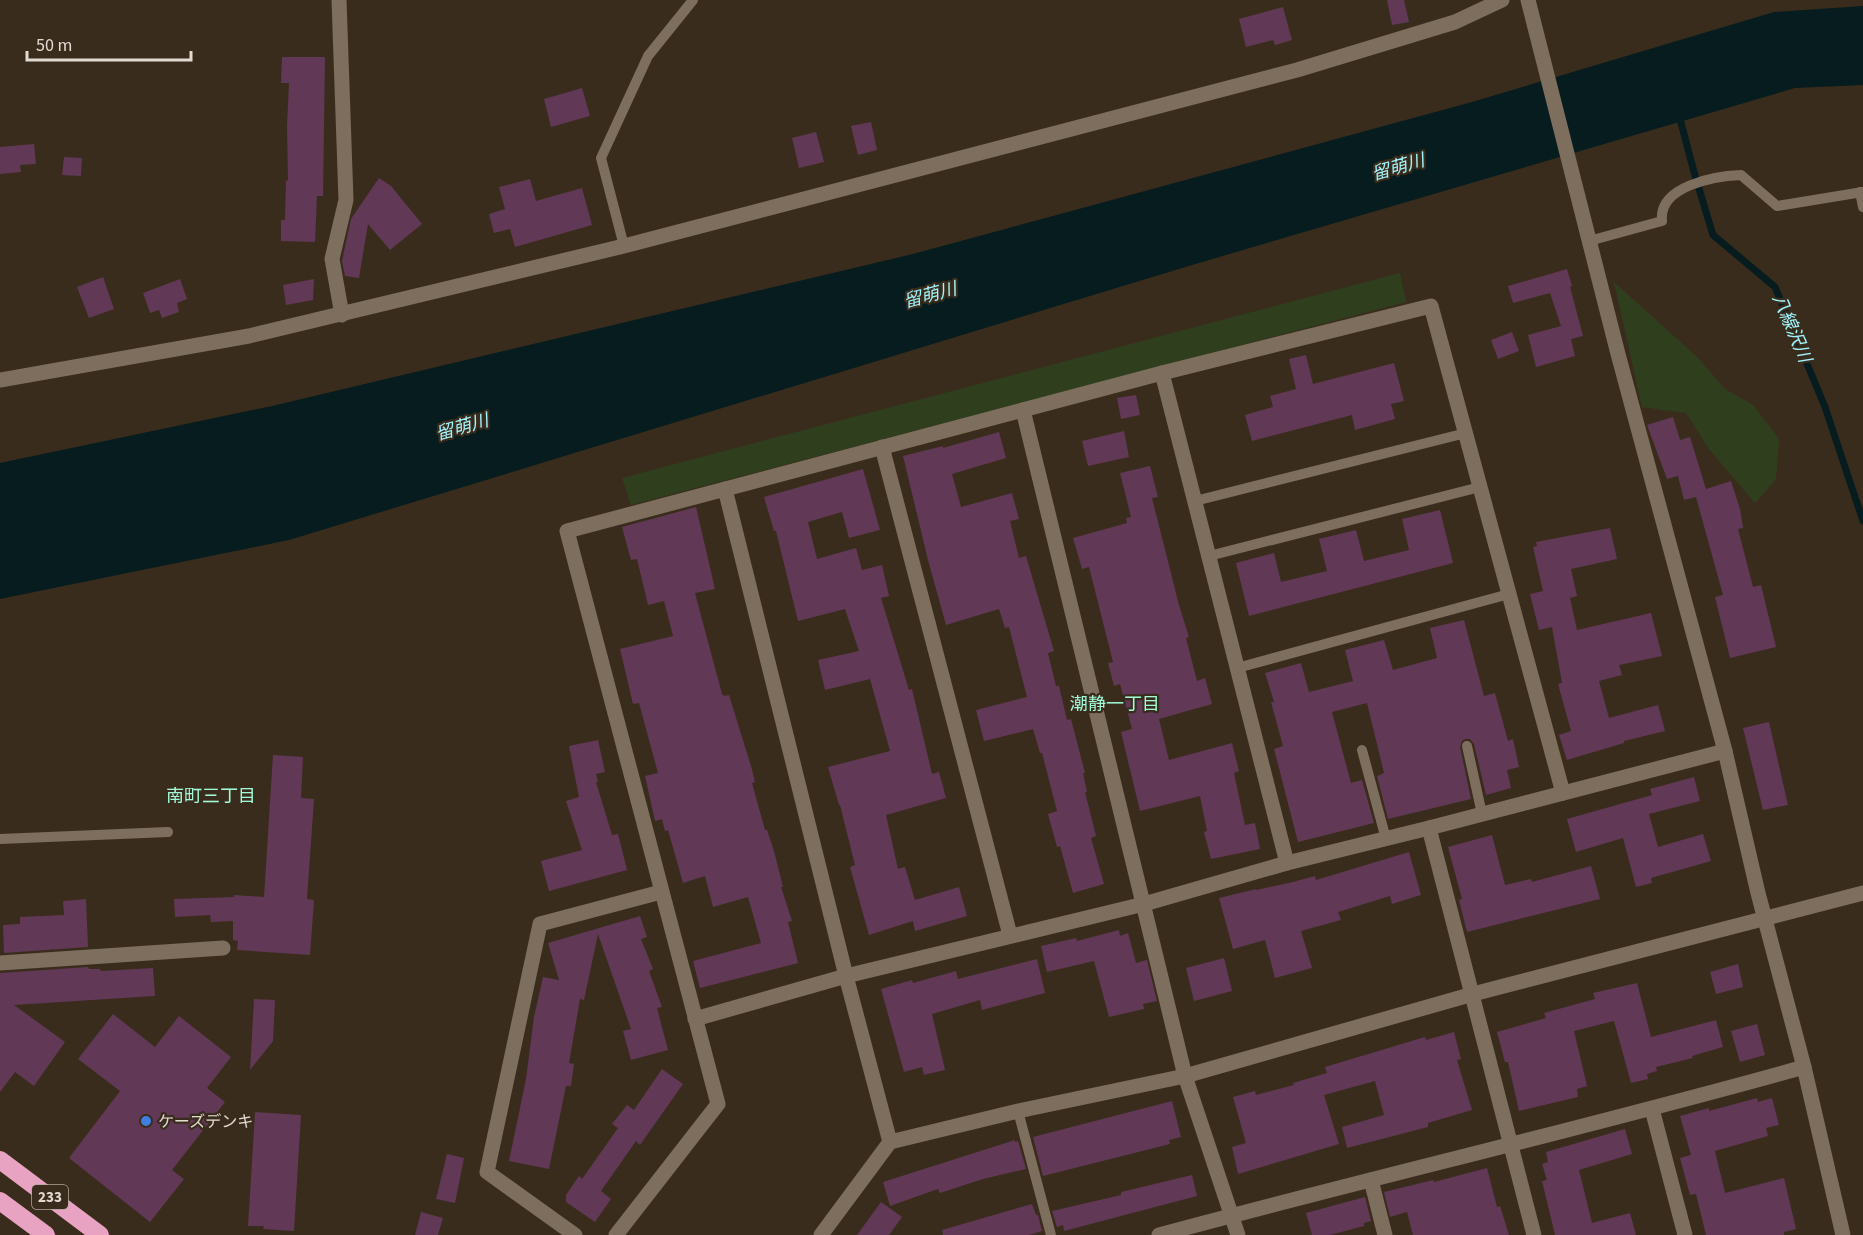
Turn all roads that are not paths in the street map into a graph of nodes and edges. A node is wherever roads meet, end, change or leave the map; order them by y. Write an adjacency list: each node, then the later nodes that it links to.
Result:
1 (339, 0): 9 (street)
2 (693, 0): 8 (lane)
3 (1502, 0): 8 (street)
4 (1530, 4): 7 (street)
5 (1862, 192): 6 (lane); 7 (lane)
6 (1863, 207)
7 (1589, 241): 23 (street)
8 (624, 246): 9 (street)
9 (342, 315): 11 (street)
10 (1162, 373): 12 (street); 13 (street); 17 (street)
11 (0, 380)
12 (1023, 410): 14 (street); 33 (street)
13 (1466, 433): 15 (street); 17 (lane)
14 (882, 447): 16 (street); 35 (street)
15 (1480, 487): 18 (lane); 19 (street)
16 (725, 489): 31 (street); 38 (street)
17 (1194, 501): 18 (street)
18 (1209, 556): 20 (street)
19 (1509, 594): 20 (lane); 24 (street)
20 (1237, 668): 30 (street)
21 (1467, 746): 25 (lane)
22 (1362, 750): 29 (lane)
23 (1725, 751): 24 (street); 34 (street)
24 (1563, 793): 25 (street)
25 (1482, 814): 26 (street)
26 (1429, 828): 29 (street); 39 (street)
27 (168, 832): 28 (lane)
28 (0, 839)
29 (1386, 839): 30 (street)
30 (1287, 863): 33 (street)
31 (661, 892): 40 (street); 53 (street)
32 (1863, 893): 34 (street)
33 (1144, 904): 35 (street); 42 (street)
34 (1766, 917): 39 (street); 41 (street)
35 (1010, 935): 38 (street)
36 (223, 948): 37 (street)
37 (0, 963)
38 (846, 976): 40 (street); 45 (street)
39 (1473, 994): 42 (street); 46 (street)
40 (695, 1019): 54 (street)
41 (1804, 1067): 43 (street); 62 (street)
42 (1185, 1076): 44 (street); 50 (street)
43 (1652, 1109): 46 (street); 61 (street)
44 (1018, 1111): 45 (street); 56 (lane)
45 (890, 1142): 55 (street)
46 (1510, 1143): 48 (street); 60 (street)
47 (0, 1160): 52 (highway, 233)
48 (1371, 1180): 50 (street); 59 (street)
49 (0, 1201): 51 (highway, 233)
50 (1232, 1215): 57 (street); 58 (street)
51 (46, 1235)
52 (100, 1235)
53 (575, 1235)
54 (616, 1235)
55 (821, 1235)
56 (1051, 1235)
57 (1160, 1235)
58 (1238, 1235)
59 (1385, 1235)
60 (1534, 1235)
61 (1685, 1235)
62 (1843, 1235)

